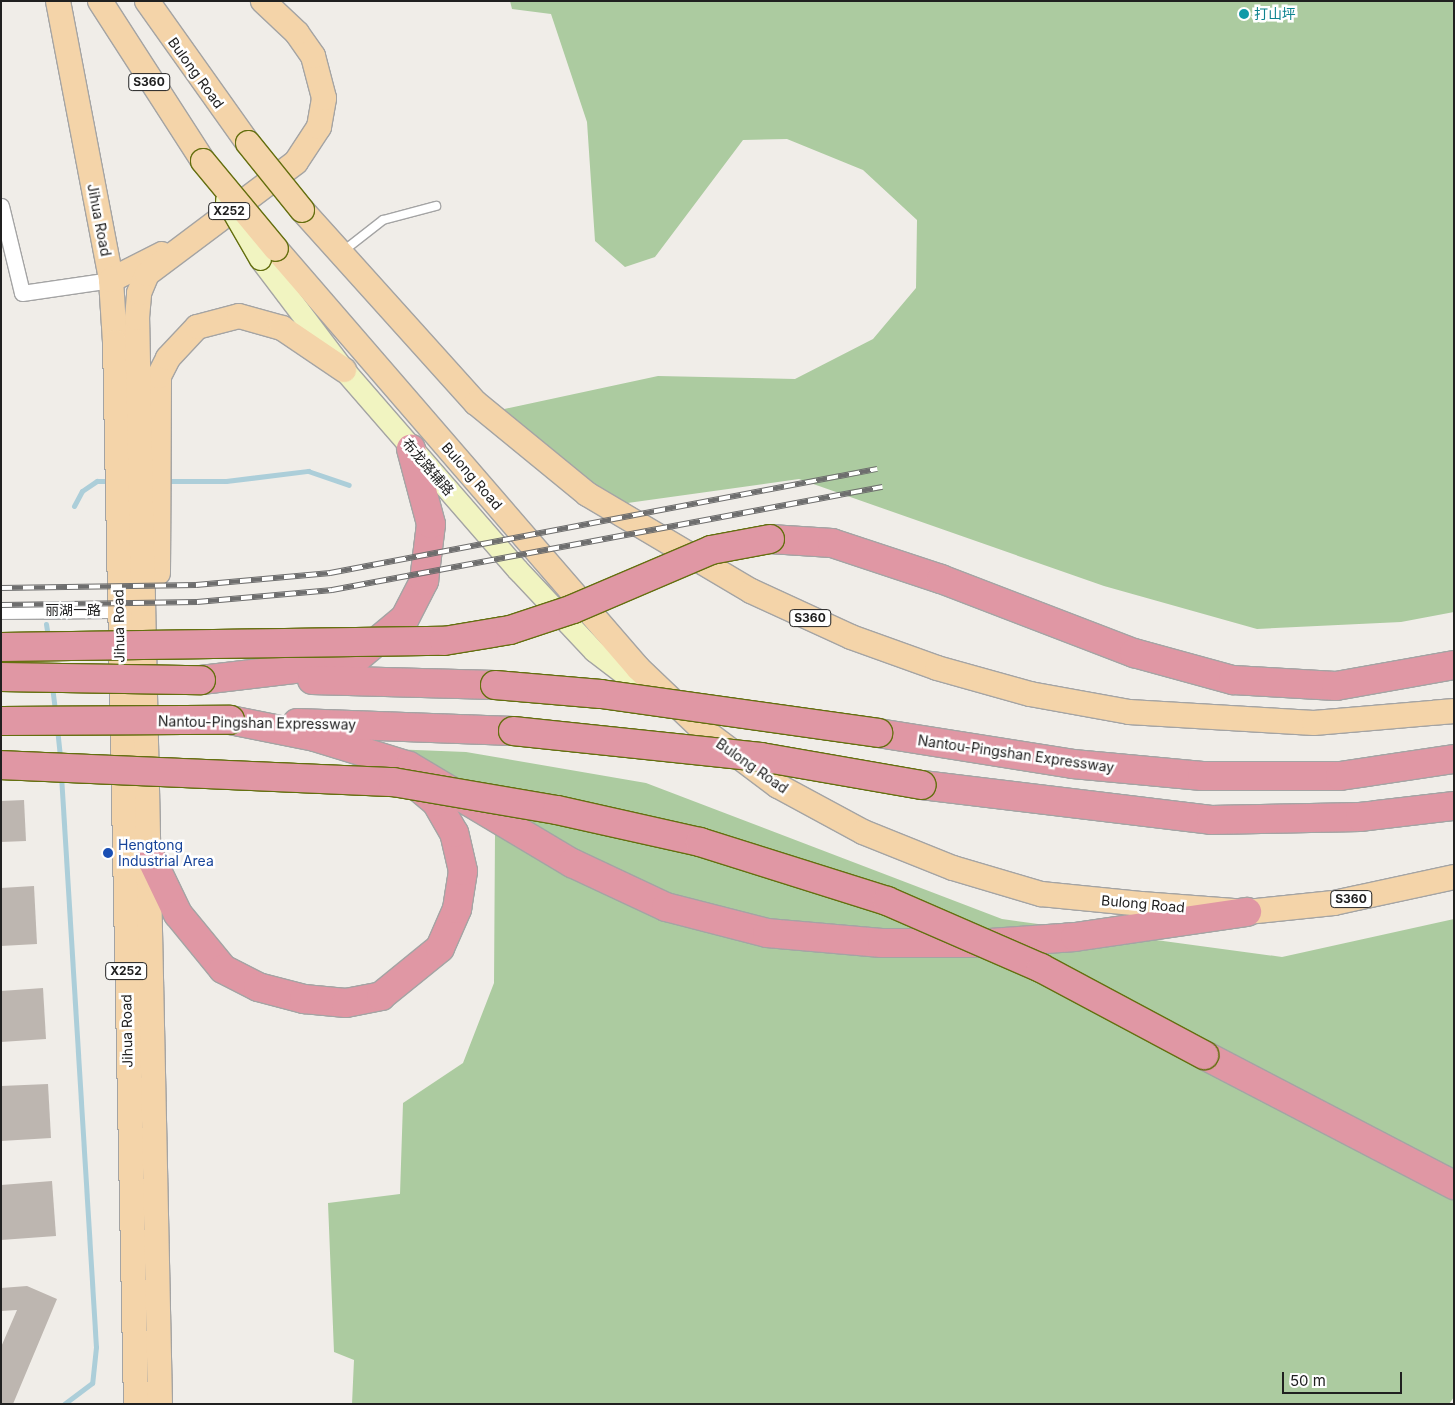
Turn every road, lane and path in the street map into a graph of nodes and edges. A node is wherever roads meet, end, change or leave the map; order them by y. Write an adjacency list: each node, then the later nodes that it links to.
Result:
1 (58, 1): 10 (main road, Jihua Road / X252)
2 (100, 1): 9 (main road, S360, bridge)
3 (146, 1): 8 (main road, Bulong Road / S360, bridge)
4 (263, 1): 7 (main road, X252)
5 (1, 206): 10 (street)
6 (436, 206): 8 (lane)
7 (174, 251): 10 (main road); 12 (main road, X252)
8 (341, 253): 21 (main road, S360)
9 (268, 254): 11 (main road, 布龙路辅路); 24 (main road, Bulong Road / S360)
10 (111, 280): 14 (main road, Jihua Road / X252)
11 (344, 370): 12 (main road); 13 (main road, 布龙路辅路)
12 (149, 443): 15 (main road, Jihua Road / X252)
13 (411, 449): 20 (highway); 24 (main road, 布龙路辅路)
14 (118, 610): 15 (street, 丽湖一路); 16 (street, 丽湖一路); 33 (main road, Jihua Road / X252)
15 (144, 610): 29 (main road, Jihua Road / X252)
16 (1, 611)
17 (1, 647): 18 (highway, bridge)
18 (1454, 665)
19 (1, 677): 20 (highway, bridge)
20 (202, 680): 26 (highway, Nantou-Pingshan Expressway, bridge)
21 (1454, 711)
22 (230, 720): 23 (highway, Nantou-Pingshan Expressway, bridge); 25 (highway); 28 (highway, Nantou-Pingshan Expressway, bridge)
23 (1, 721)
24 (702, 729): 31 (main road, Bulong Road / S360)
25 (362, 754): 29 (highway); 31 (highway)
26 (1454, 759)
27 (1, 765): 32 (highway, bridge)
28 (1454, 806)
29 (150, 858): 34 (main road, Jihua Road / X252)
30 (1454, 876): 31 (main road, Bulong Road / S360)
31 (1247, 912)
32 (1454, 1185)
33 (136, 1404)
34 (160, 1404)

